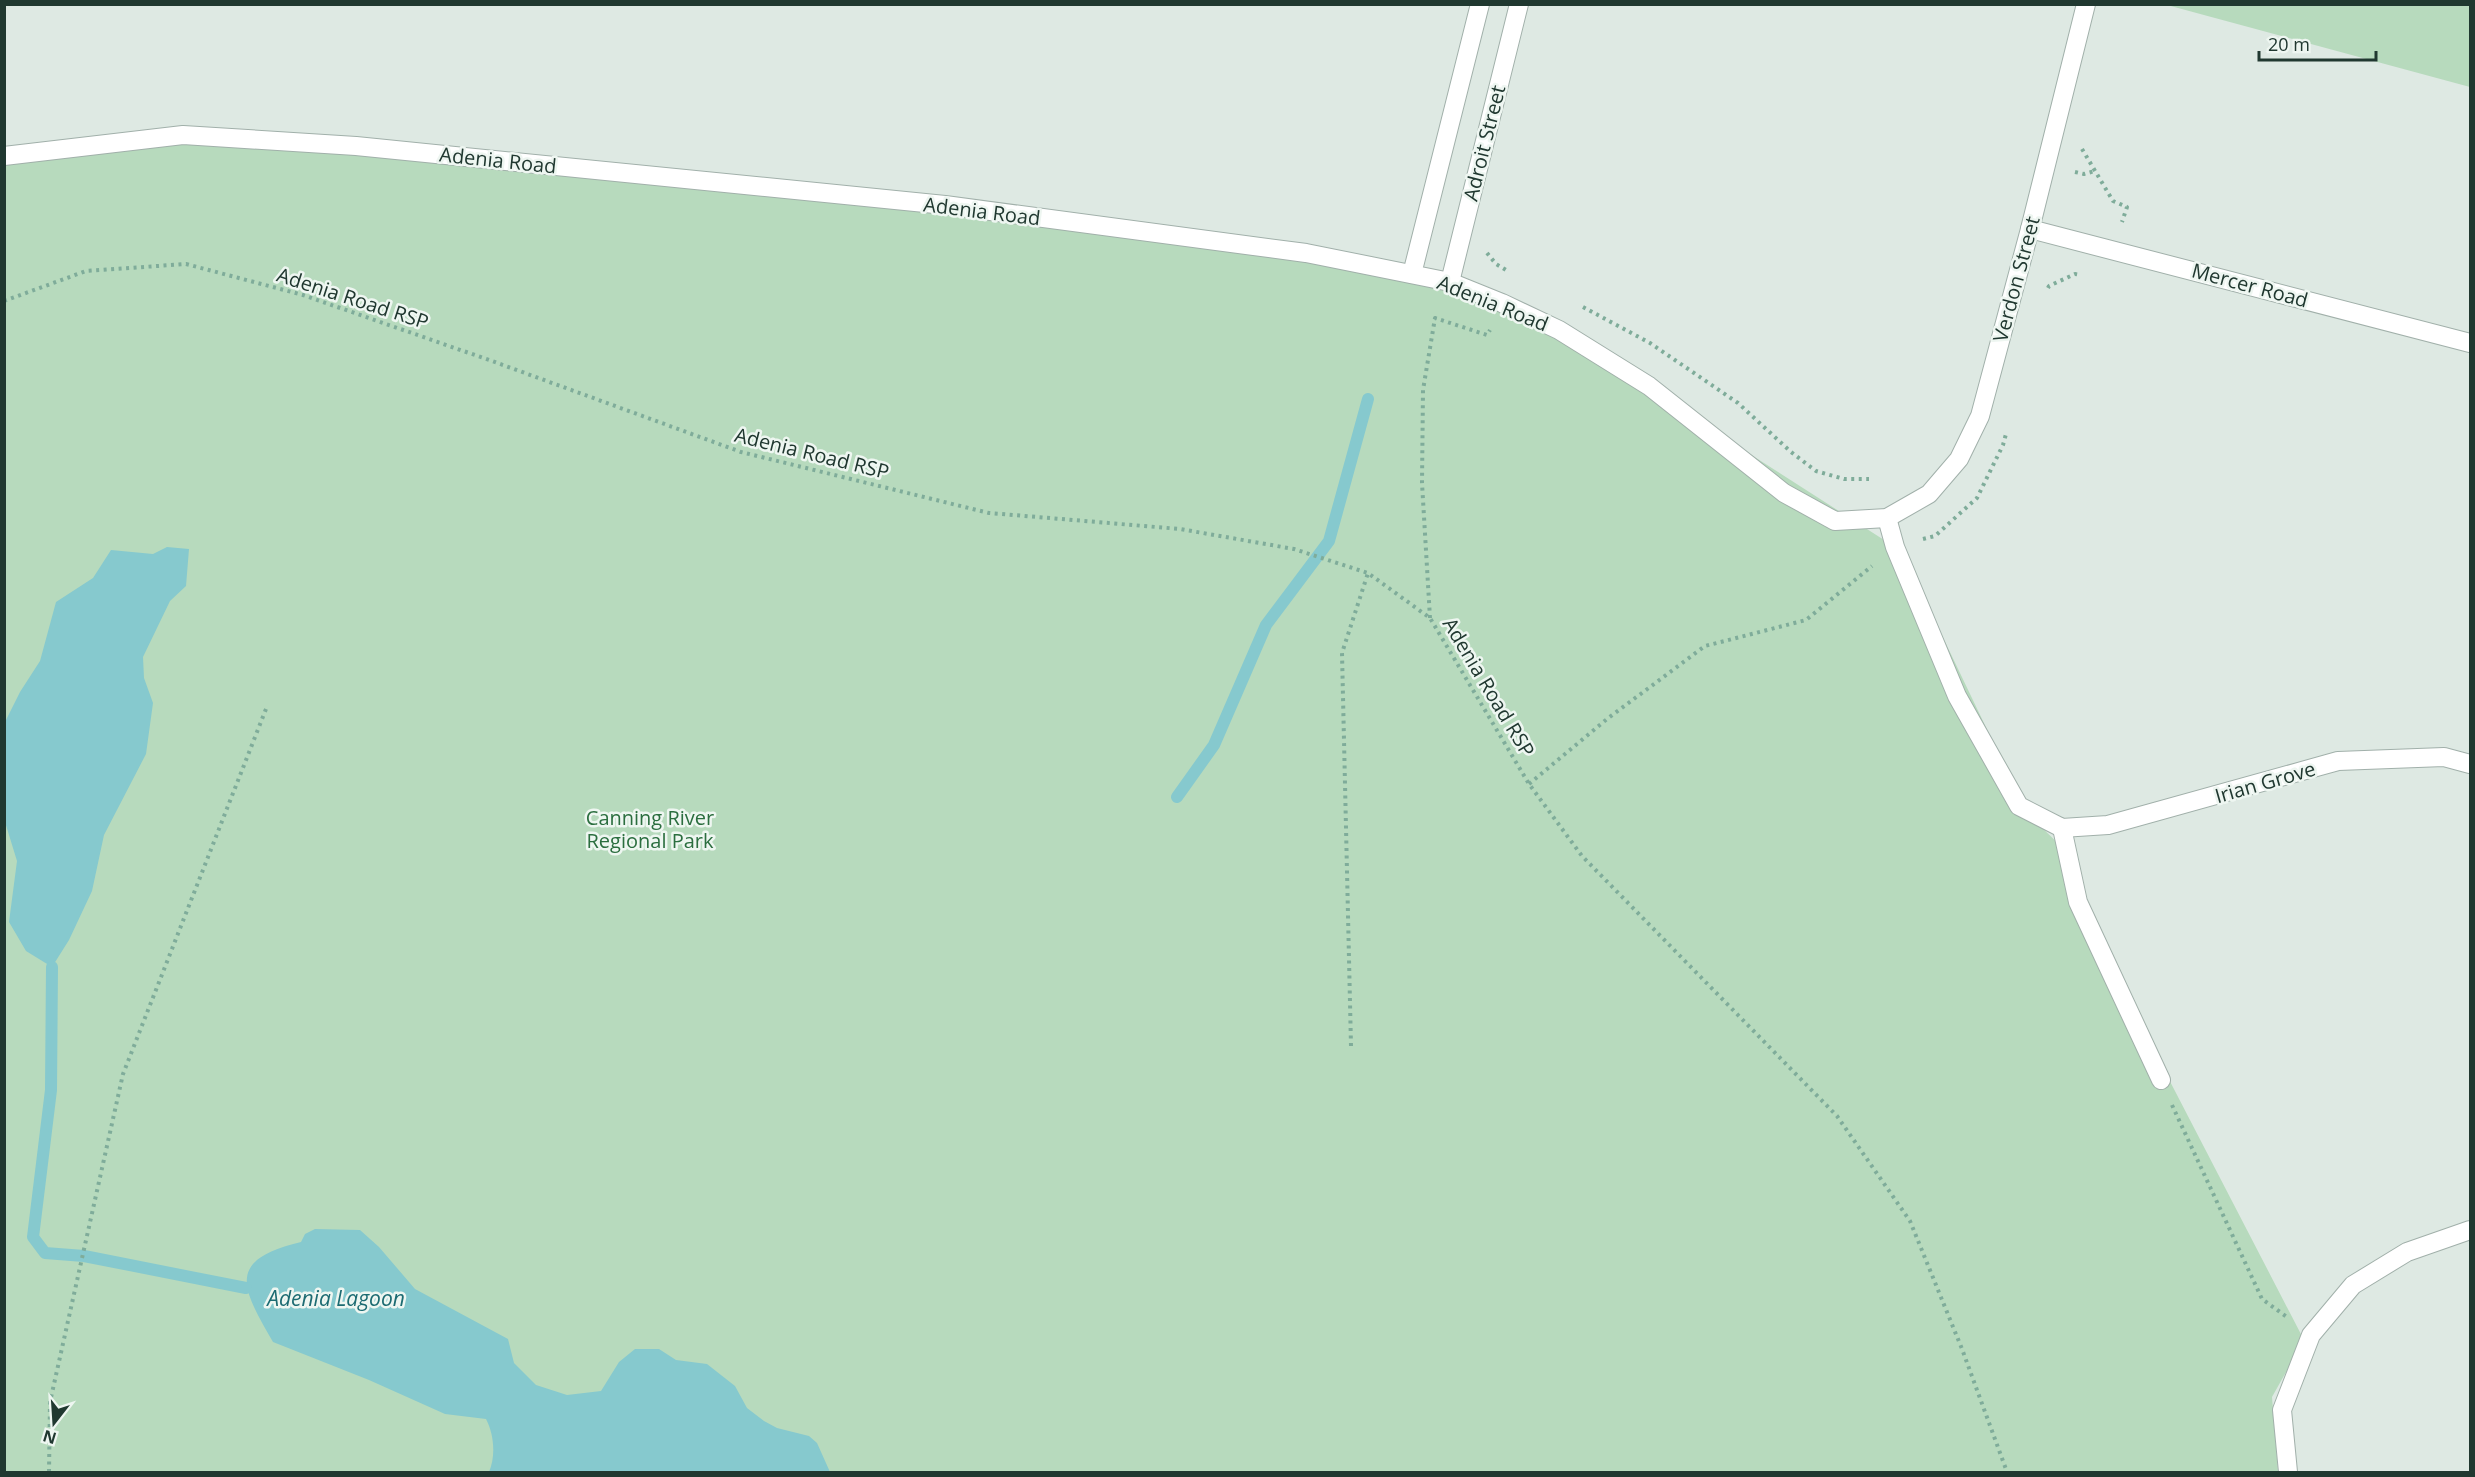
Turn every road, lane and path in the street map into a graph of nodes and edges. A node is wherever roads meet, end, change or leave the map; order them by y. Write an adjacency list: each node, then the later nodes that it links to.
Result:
1 (1480, 4): 9 (street, Adroit Street)
2 (1519, 4): 11 (street, Adroit Street)
3 (2086, 4): 6 (street, Verdon Street)
4 (2084, 139): 8 (path)
5 (4, 156): 9 (street, Adenia Road)
6 (2030, 229): 8 (street, Mercer Road); 19 (street, Verdon Street)
7 (1485, 246): 14 (path)
8 (2115, 250): 16 (street, Mercer Road)
9 (1412, 274): 11 (street, Adenia Road)
10 (2086, 275): 12 (path)
11 (1450, 282): 14 (street, Adenia Road)
12 (2045, 297)
13 (4, 301): 21 (path, Adenia Road RSP)
14 (1502, 303): 19 (street, Adenia Road); 22 (path)
15 (1580, 306): 18 (path)
16 (2470, 342)
17 (2007, 434): 20 (path)
18 (1869, 479)
19 (1887, 518): 20 (street)
20 (1895, 547): 25 (path); 26 (street)
21 (1368, 573): 22 (path, Adenia Road RSP); 27 (path)
22 (1430, 618): 25 (path, Adenia Road RSP)
23 (266, 709): 31 (path)
24 (2470, 764): 26 (street, Irian Grove)
25 (1530, 784): 32 (path, Adenia Road RSP)
26 (2062, 828): 28 (street)
27 (1351, 1046)
28 (2161, 1080): 30 (path)
29 (2470, 1230): 30 (street)
30 (2310, 1335): 33 (street)
31 (49, 1473)
32 (2007, 1473)
33 (2288, 1473)

